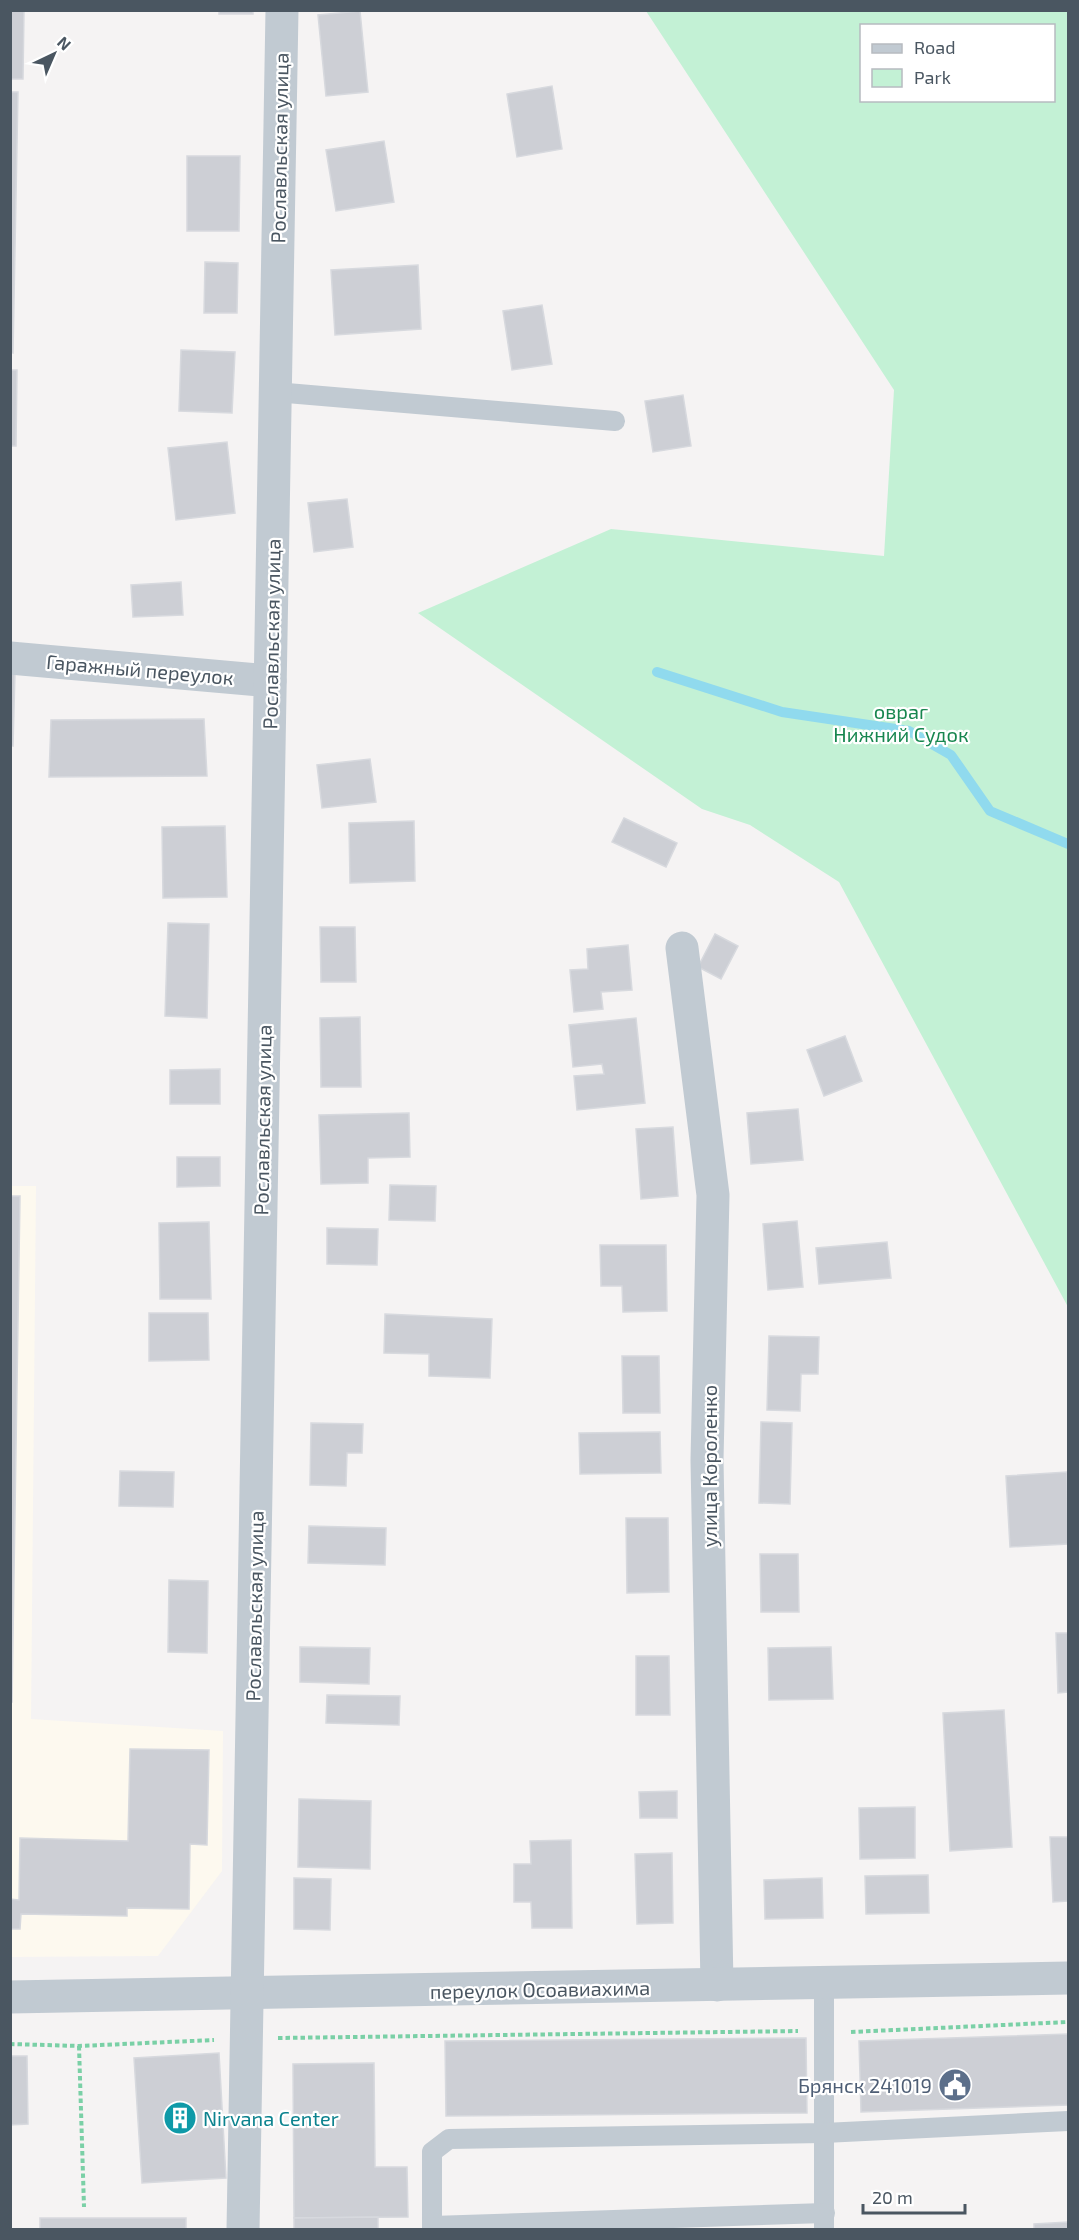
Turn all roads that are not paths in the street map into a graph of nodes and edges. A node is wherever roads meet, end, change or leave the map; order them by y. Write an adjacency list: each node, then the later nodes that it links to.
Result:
1 (282, 10): 2 (street, Рославльская улица)
2 (275, 392): 3 (lane); 5 (street, Рославльская улица)
3 (615, 421)
4 (10, 658): 5 (street, Гаражный переулок)
5 (270, 681): 10 (street, Рославльская улица)
6 (682, 948): 9 (street, улица Короленко)
7 (1068, 1978): 8 (street, переулок Осоавиахима)
8 (824, 1983): 9 (street, переулок Осоавиахима); 13 (lane)
9 (717, 1985): 10 (street, переулок Осоавиахима)
10 (247, 1994): 11 (street, переулок Осоавиахима); 16 (street, Рославльская улица)
11 (10, 1997)
12 (1068, 2121): 13 (lane)
13 (824, 2133): 14 (lane); 15 (lane)
14 (825, 2221): 15 (lane)
15 (432, 2228)
16 (243, 2229)

